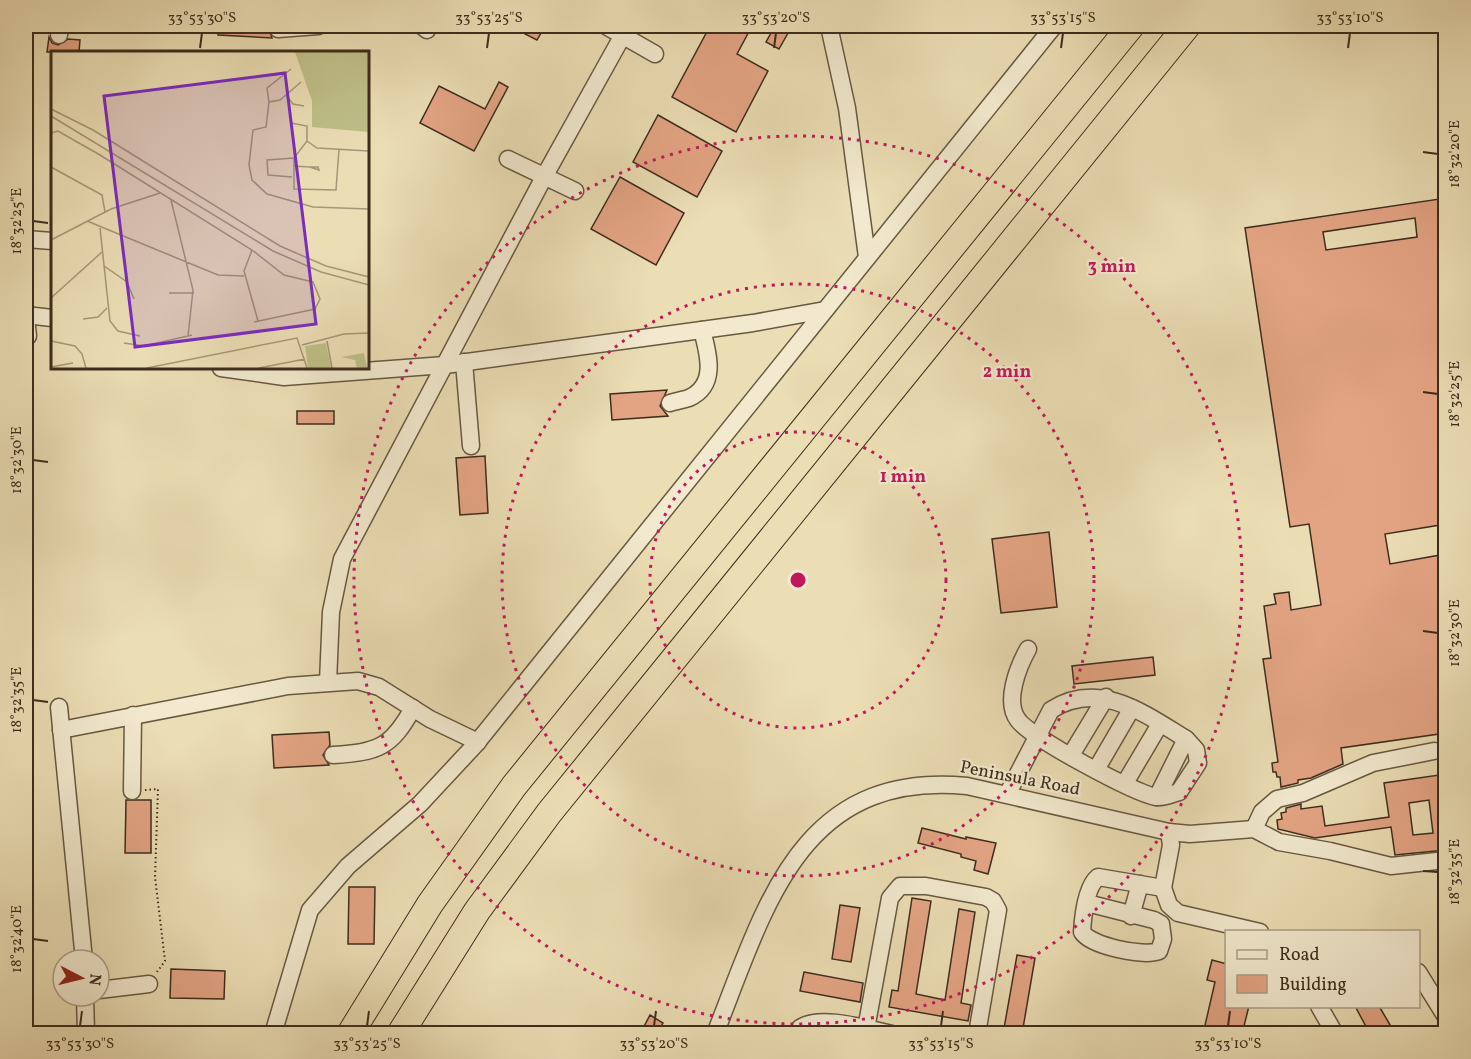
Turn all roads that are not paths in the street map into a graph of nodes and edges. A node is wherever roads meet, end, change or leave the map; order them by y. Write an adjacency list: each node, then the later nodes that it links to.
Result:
1 (318, 26): 8 (street)
2 (606, 26): 9 (street)
3 (829, 26): 17 (street)
4 (1054, 26): 17 (street)
5 (1129, 26): 65 (highway)
6 (1187, 26): 11 (highway)
7 (1196, 26): 11 (highway)
8 (278, 29)
9 (625, 30): 10 (street); 13 (street)
10 (656, 54)
11 (1084, 154): 66 (highway)
12 (508, 159): 13 (street)
13 (544, 177): 14 (street); 24 (street)
14 (575, 191)
15 (26, 239): 16 (street)
16 (51, 241)
17 (867, 257): 18 (street)
18 (825, 310): 21 (street); 39 (street)
19 (26, 316): 20 (street); 22 (street)
20 (51, 318)
21 (702, 330): 23 (street); 27 (street)
22 (28, 336)
23 (464, 362): 24 (street); 28 (street)
24 (446, 365): 26 (street); 30 (street)
25 (232, 369): 26 (street)
26 (266, 372)
27 (670, 403)
28 (471, 446)
29 (1028, 650): 38 (street)
30 (328, 681): 33 (street); 35 (street)
31 (1106, 698): 34 (street); 38 (street); 42 (street)
32 (59, 707): 37 (street)
33 (413, 708): 39 (street); 41 (street)
34 (1132, 708): 36 (street); 43 (street)
35 (133, 715): 37 (street); 45 (street)
36 (1160, 724): 44 (street); 44 (street)
37 (61, 730): 55 (street)
38 (1037, 736): 42 (street); 46 (street)
39 (478, 742): 64 (street)
40 (1434, 751): 47 (street)
41 (333, 755)
42 (1071, 755): 43 (street)
43 (1097, 768): 44 (street)
44 (1125, 783)
45 (132, 791)
46 (1008, 793): 48 (street, Peninsula Road); 67 (street, Peninsula Road)
47 (1254, 829): 48 (street, Peninsula Road); 49 (street)
48 (1169, 832): 51 (street)
49 (1446, 860)
50 (1140, 884): 51 (street); 52 (street); 53 (street)
51 (1163, 888): 54 (street)
52 (1087, 903): 53 (street); 53 (street)
53 (1131, 916)
54 (1251, 930)
55 (83, 948)
56 (1420, 974): 61 (street)
57 (149, 984): 58 (street)
58 (111, 989)
59 (85, 1008): 63 (street)
60 (1320, 1008): 71 (street)
61 (1446, 1017)
62 (866, 1029): 68 (street); 69 (street); 70 (street)
63 (86, 1034)
64 (273, 1034)
65 (350, 1034)
66 (400, 1034)
67 (715, 1034)
68 (799, 1034)
69 (892, 1034)
70 (977, 1034)
71 (1335, 1034)

